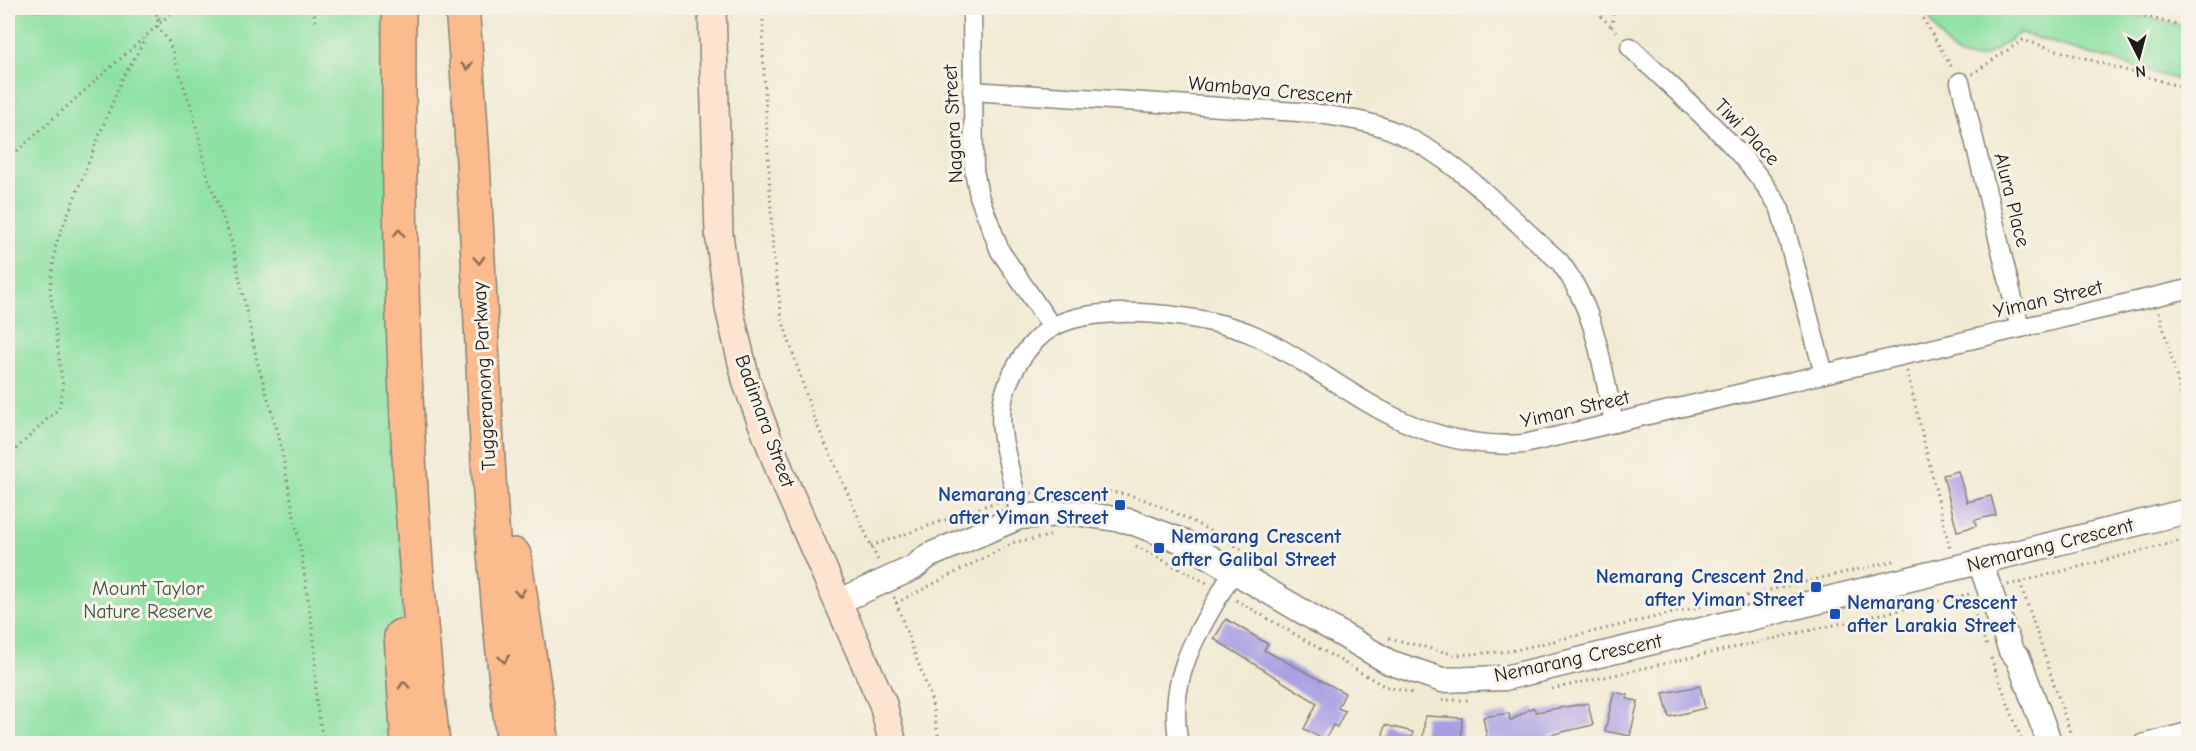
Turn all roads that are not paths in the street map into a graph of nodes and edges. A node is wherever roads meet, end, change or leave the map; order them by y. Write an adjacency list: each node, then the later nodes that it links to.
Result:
1 (399, 8): 9 (highway, one-way to 1)
2 (462, 8): 12 (highway, Tuggeranong Parkway, one-way to 12)
3 (712, 8): 19 (main road, Badimara Street)
4 (972, 8): 7 (street, Nagara Street)
5 (1630, 47): 13 (street, Tiwi Place)
6 (1960, 82): 11 (street, Alura Place)
7 (972, 91): 10 (street, Nagara Street); 14 (street, Wambaya Crescent)
8 (2188, 289): 11 (street, Yiman Street)
9 (400, 291): 21 (highway, one-way to 9); 22 (highway)
10 (1052, 327): 14 (street, Yiman Street); 16 (street, Yiman Street)
11 (2020, 328): 13 (street, Yiman Street)
12 (483, 370): 23 (highway, Tuggeranong Parkway, one-way to 23); 24 (highway, one-way to 24)
13 (1824, 374): 14 (street, Yiman Street)
14 (1614, 423)
15 (2188, 511): 17 (street, Nemarang Crescent)
16 (1019, 516): 18 (street, Nemarang Crescent); 19 (street, Nemarang Crescent)
17 (1987, 560): 18 (street, Nemarang Crescent); 27 (street)
18 (1227, 581): 26 (street)
19 (837, 594): 25 (main road, Badimara Street)
20 (2188, 732): 28 (street)
21 (408, 744)
22 (433, 744)
23 (514, 744)
24 (543, 744)
25 (893, 744)
26 (1179, 744)
27 (2050, 744)
28 (2142, 744)

